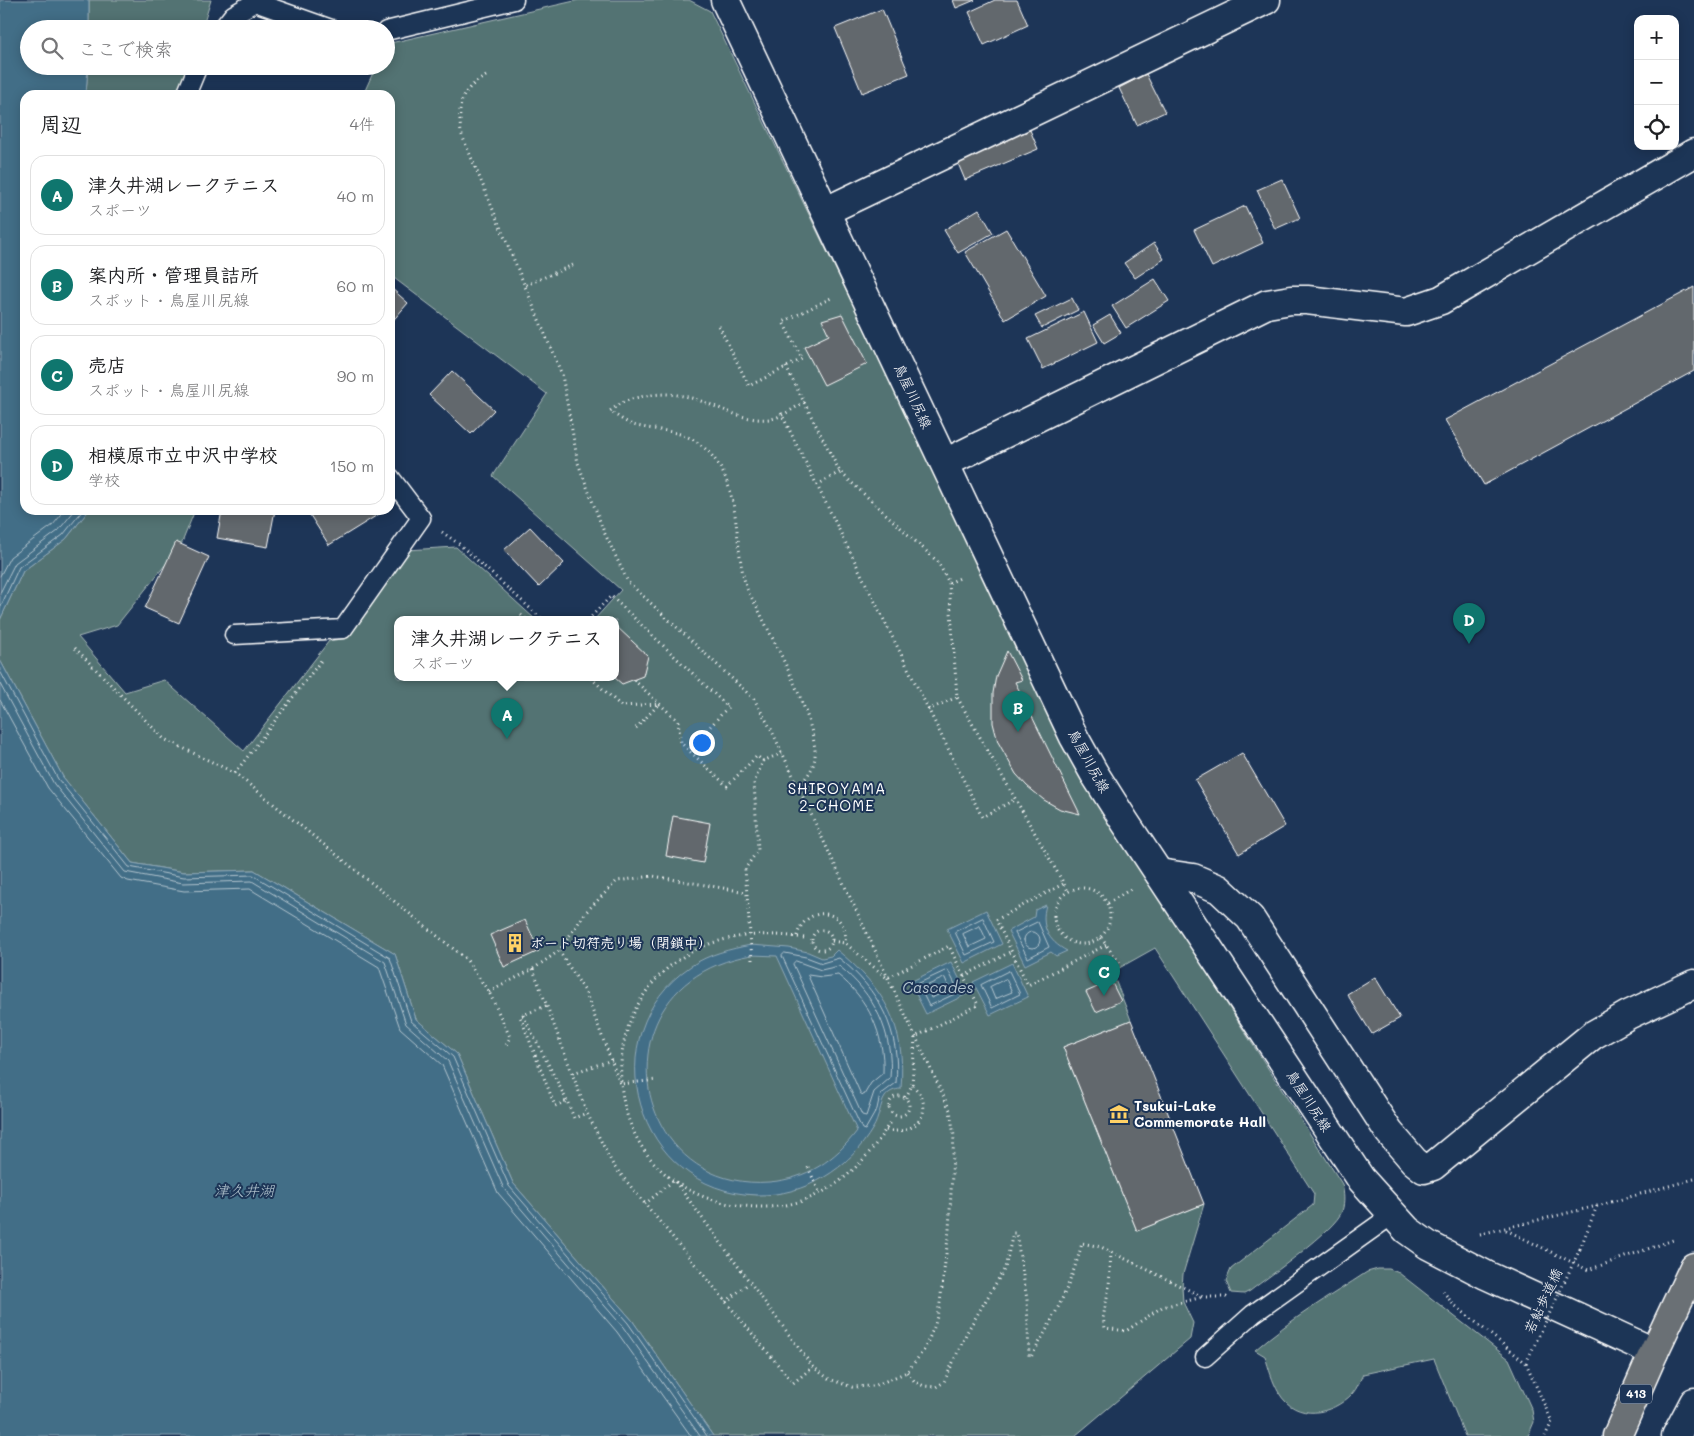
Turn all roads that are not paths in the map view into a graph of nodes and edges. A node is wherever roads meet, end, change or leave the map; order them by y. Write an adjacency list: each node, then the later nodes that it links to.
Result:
1 (514, 0): 6 (lane)
2 (725, 0): 10 (street, 鳥屋川尻線)
3 (1266, 0): 10 (street)
4 (229, 20): 5 (lane)
5 (306, 20)
6 (395, 29)
7 (194, 75): 8 (lane)
8 (188, 90)
9 (1694, 153): 11 (street)
10 (826, 211): 11 (street, 鳥屋川尻線)
11 (945, 463): 14 (street, 鳥屋川尻線)
12 (395, 484): 13 (lane)
13 (234, 635)
14 (1159, 873): 15 (street); 16 (street, 鳥屋川尻線)
15 (1694, 984)
16 (1392, 1215): 18 (street, 鳥屋川尻線); 19 (lane)
17 (1694, 1267): 18 (highway, 413)
18 (1654, 1352): 21 (highway, 413)
19 (1205, 1357)
20 (1694, 1402): 22 (street)
21 (1617, 1436)
22 (1676, 1436)

